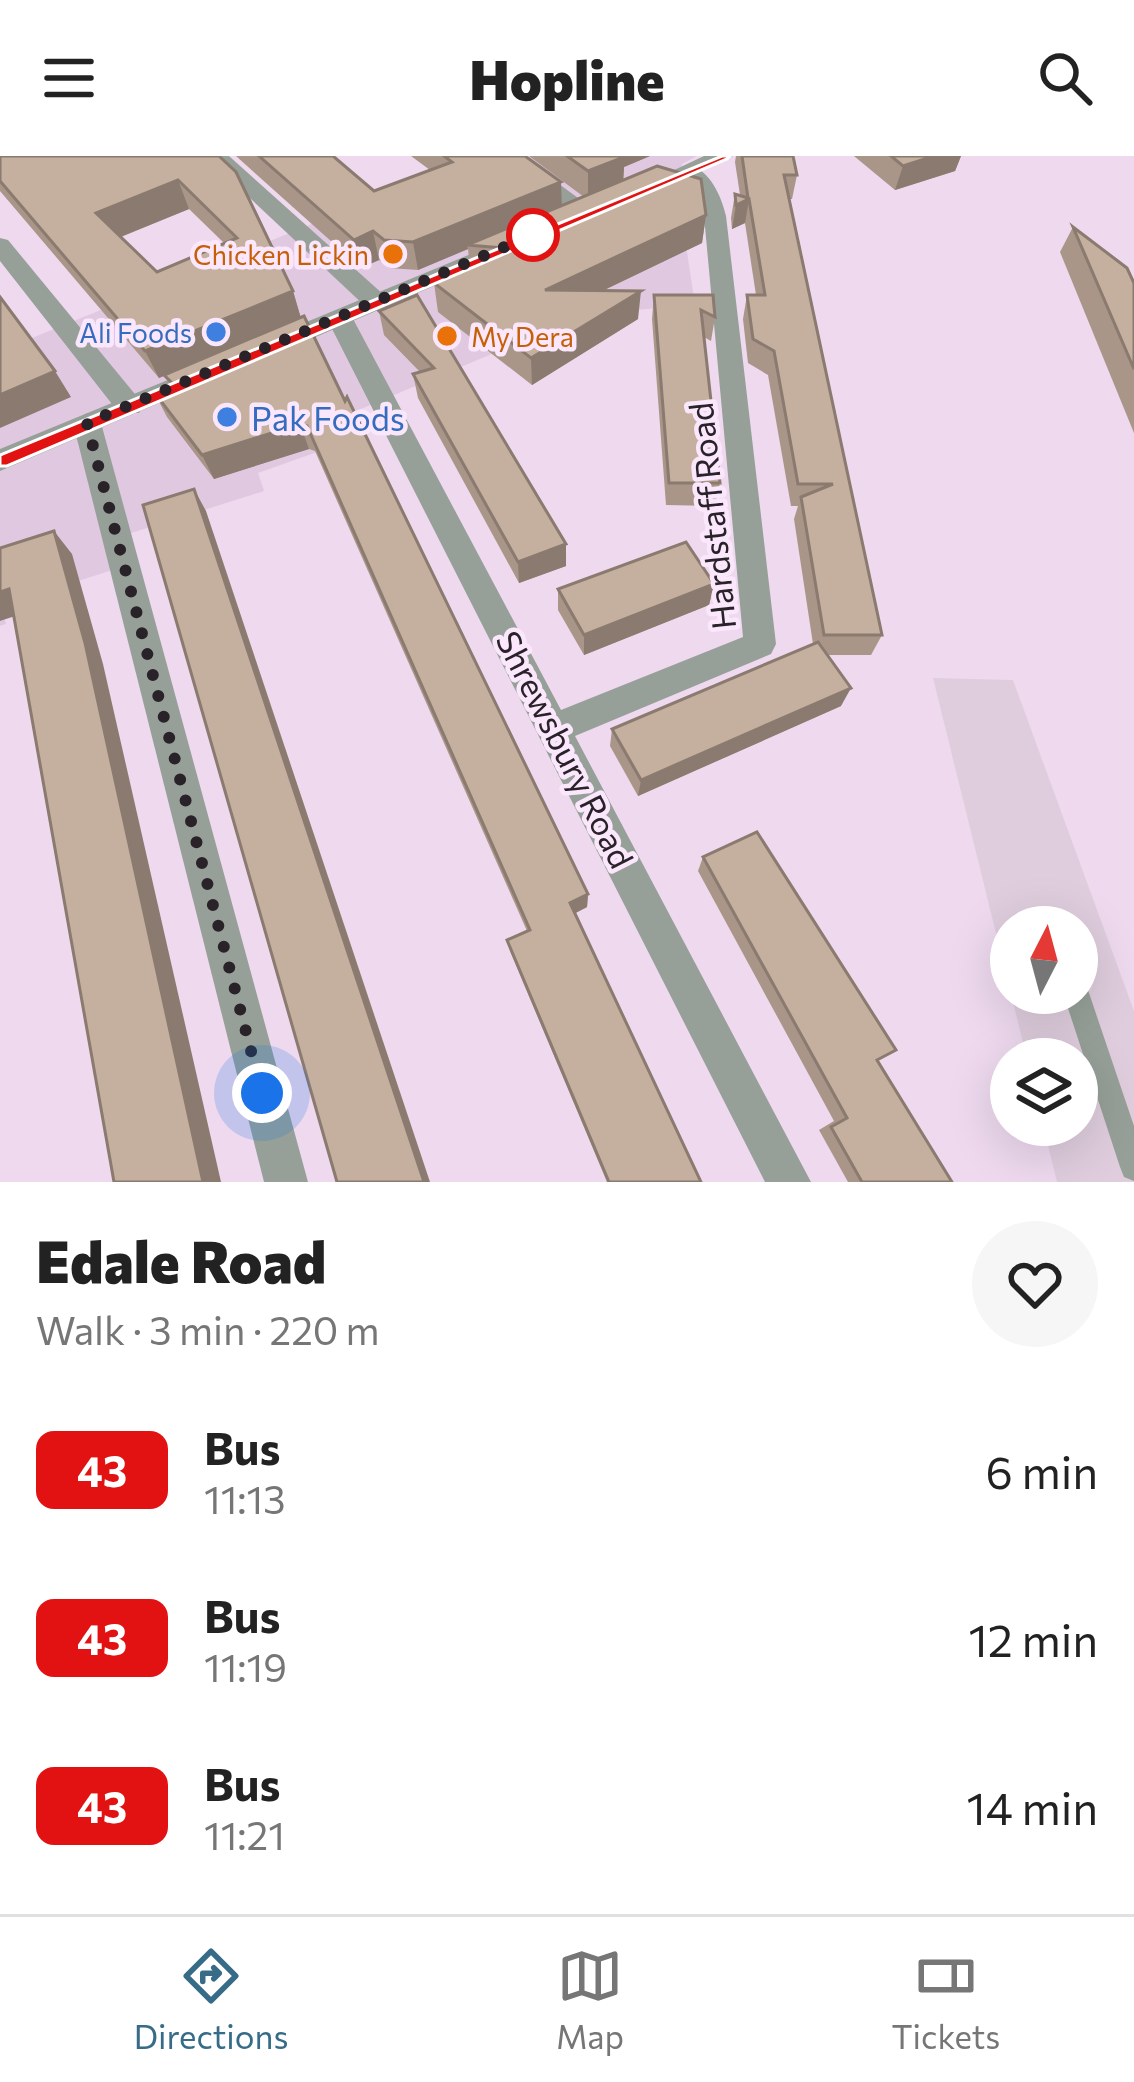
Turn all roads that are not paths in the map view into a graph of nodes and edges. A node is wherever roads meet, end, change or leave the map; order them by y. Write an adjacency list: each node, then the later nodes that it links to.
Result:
1 (216, 156): 7 (street)
2 (507, 156): 4 (street)
3 (722, 156): 4 (street)
4 (689, 170): 14 (street, Hardstaff Road)
5 (523, 239): 7 (street)
6 (0, 245): 11 (street)
7 (375, 301): 8 (street)
8 (339, 317): 9 (street); 14 (street, Shrewsbury Road)
9 (255, 353)
10 (213, 371): 11 (street)
11 (130, 406): 12 (street)
12 (87, 423): 13 (street); 17 (street)
13 (0, 461)
14 (556, 728): 18 (street, Shrewsbury Road)
15 (1083, 1014): 16 (lane)
16 (1134, 1167)
17 (286, 1182)
18 (789, 1182)

